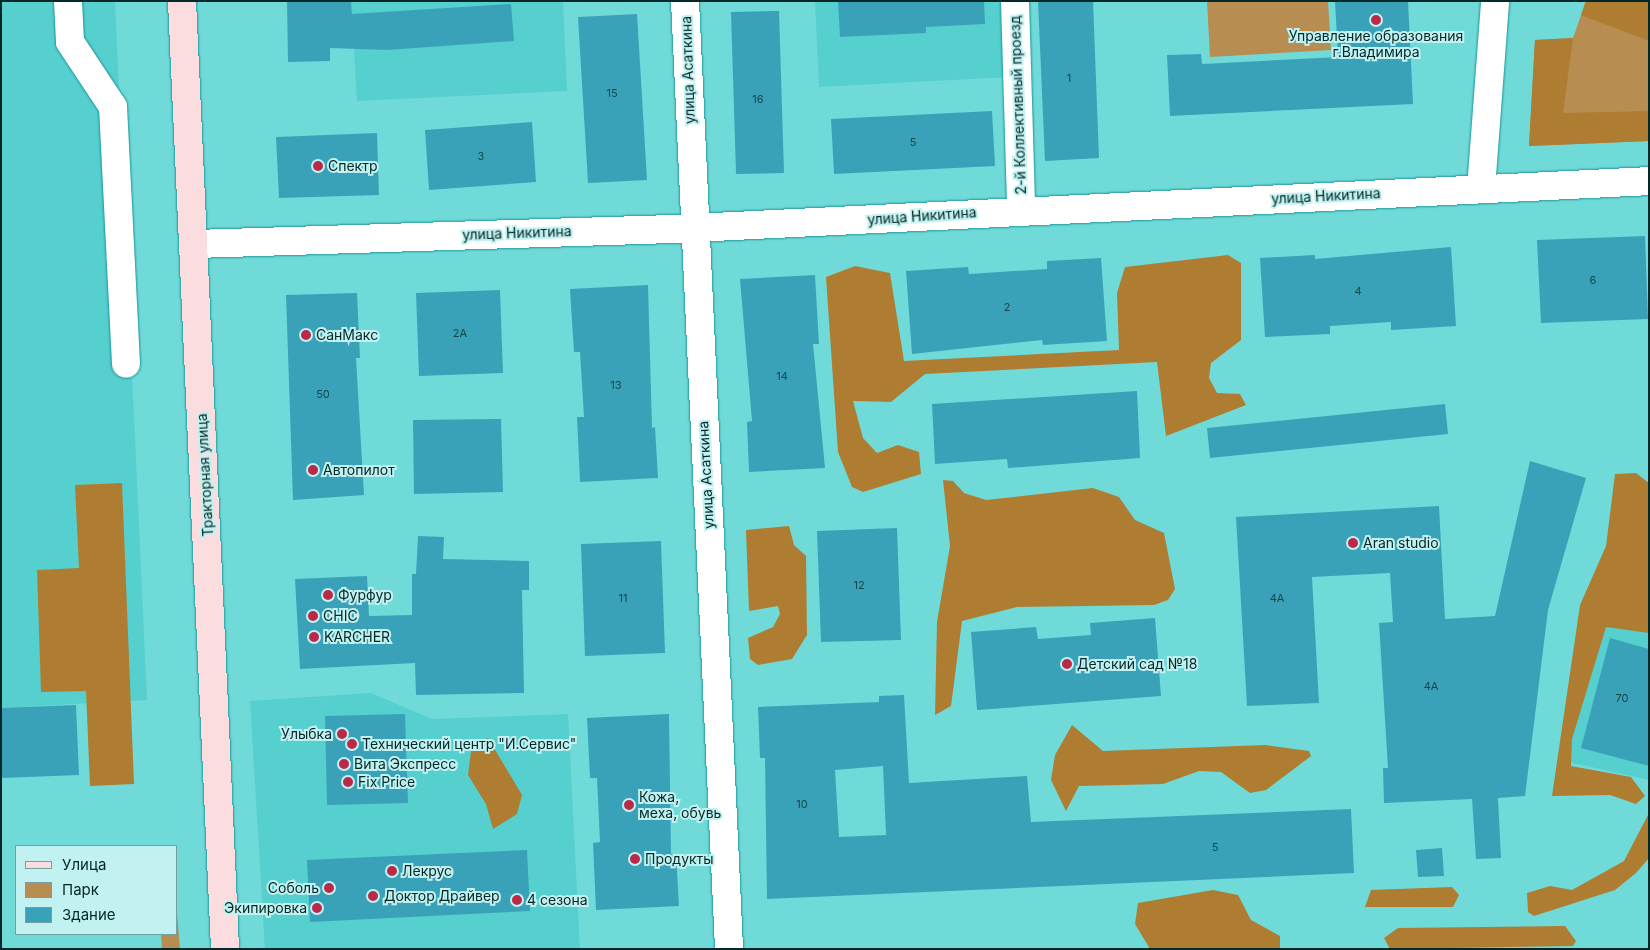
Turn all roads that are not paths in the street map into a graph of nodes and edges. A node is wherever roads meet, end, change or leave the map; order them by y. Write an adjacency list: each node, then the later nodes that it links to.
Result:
1 (68, 1): 11 (street)
2 (182, 1): 10 (main road, Тракторная улица)
3 (685, 1): 9 (street, улица Асаткина)
4 (1015, 1): 8 (street, 2-й Коллективный проезд)
5 (1495, 1): 7 (street)
6 (1649, 181): 7 (street, улица Никитина)
7 (1482, 188): 8 (street, улица Никитина)
8 (1022, 209): 9 (street, улица Никитина)
9 (693, 228): 10 (street, улица Никитина); 13 (street, улица Асаткина)
10 (195, 244): 12 (main road, Тракторная улица)
11 (126, 364)
12 (225, 949)
13 (728, 949)

